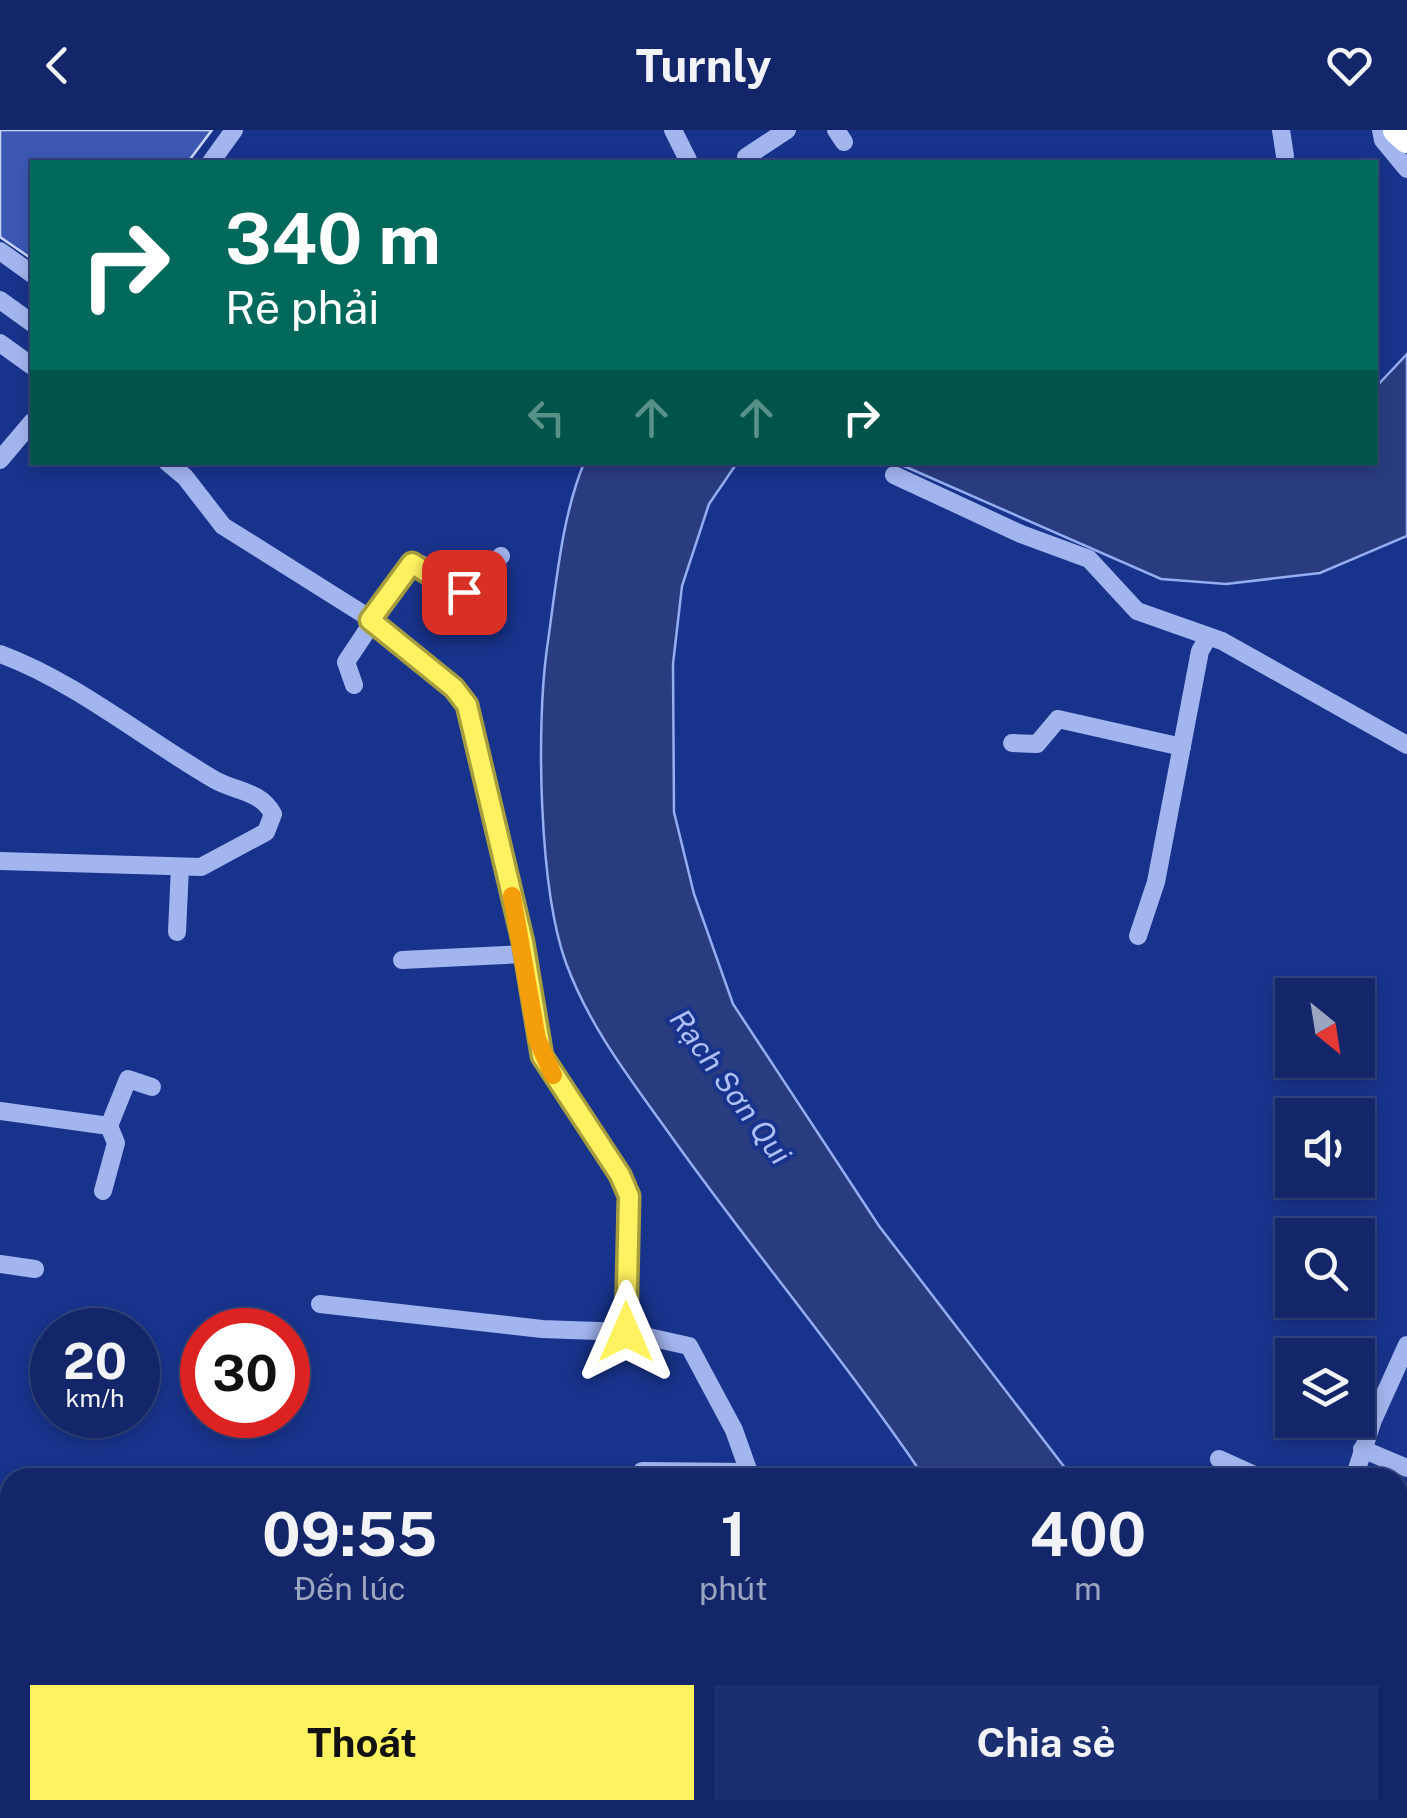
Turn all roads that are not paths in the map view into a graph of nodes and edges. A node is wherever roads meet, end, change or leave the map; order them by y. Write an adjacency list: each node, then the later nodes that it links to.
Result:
1 (234, 130): 10 (street)
2 (673, 130): 11 (street)
3 (787, 130): 9 (street)
4 (1282, 130): 8 (street)
5 (1381, 130): 12 (street)
6 (1397, 130): 7 (highway)
7 (1407, 138)
8 (1285, 156)
9 (746, 157)
10 (212, 160)
11 (688, 160)
12 (1407, 170)
13 (0, 251): 14 (street)
14 (30, 273)
15 (0, 300): 16 (street)
16 (30, 322)
17 (0, 342): 18 (street)
18 (30, 364)
19 (30, 424): 20 (street)
20 (0, 460)
21 (170, 465): 24 (street)
22 (894, 475): 25 (street)
23 (501, 556): 24 (street)
24 (376, 611): 27 (street); 35 (street)
25 (1207, 639): 29 (street); 30 (street)
26 (0, 654): 32 (street)
27 (354, 685)
28 (1012, 743): 30 (street)
29 (1407, 745)
30 (1182, 747): 34 (street)
31 (0, 861): 32 (street)
32 (180, 866): 33 (street)
33 (177, 932)
34 (1138, 936)
35 (524, 954): 36 (street); 44 (street)
36 (402, 960)
37 (152, 1087): 39 (street)
38 (0, 1111): 39 (street)
39 (109, 1126): 40 (street)
40 (103, 1191)
41 (0, 1264): 42 (street)
42 (35, 1269)
43 (320, 1304): 44 (street)
44 (626, 1332): 50 (street)
45 (1407, 1345): 46 (street)
46 (1389, 1385): 47 (street); 48 (street)
47 (1407, 1394)
48 (1362, 1449): 52 (street); 53 (street)
49 (1219, 1459): 51 (street)
50 (748, 1468)
51 (1239, 1468)
52 (1357, 1468)
53 (1407, 1468)

